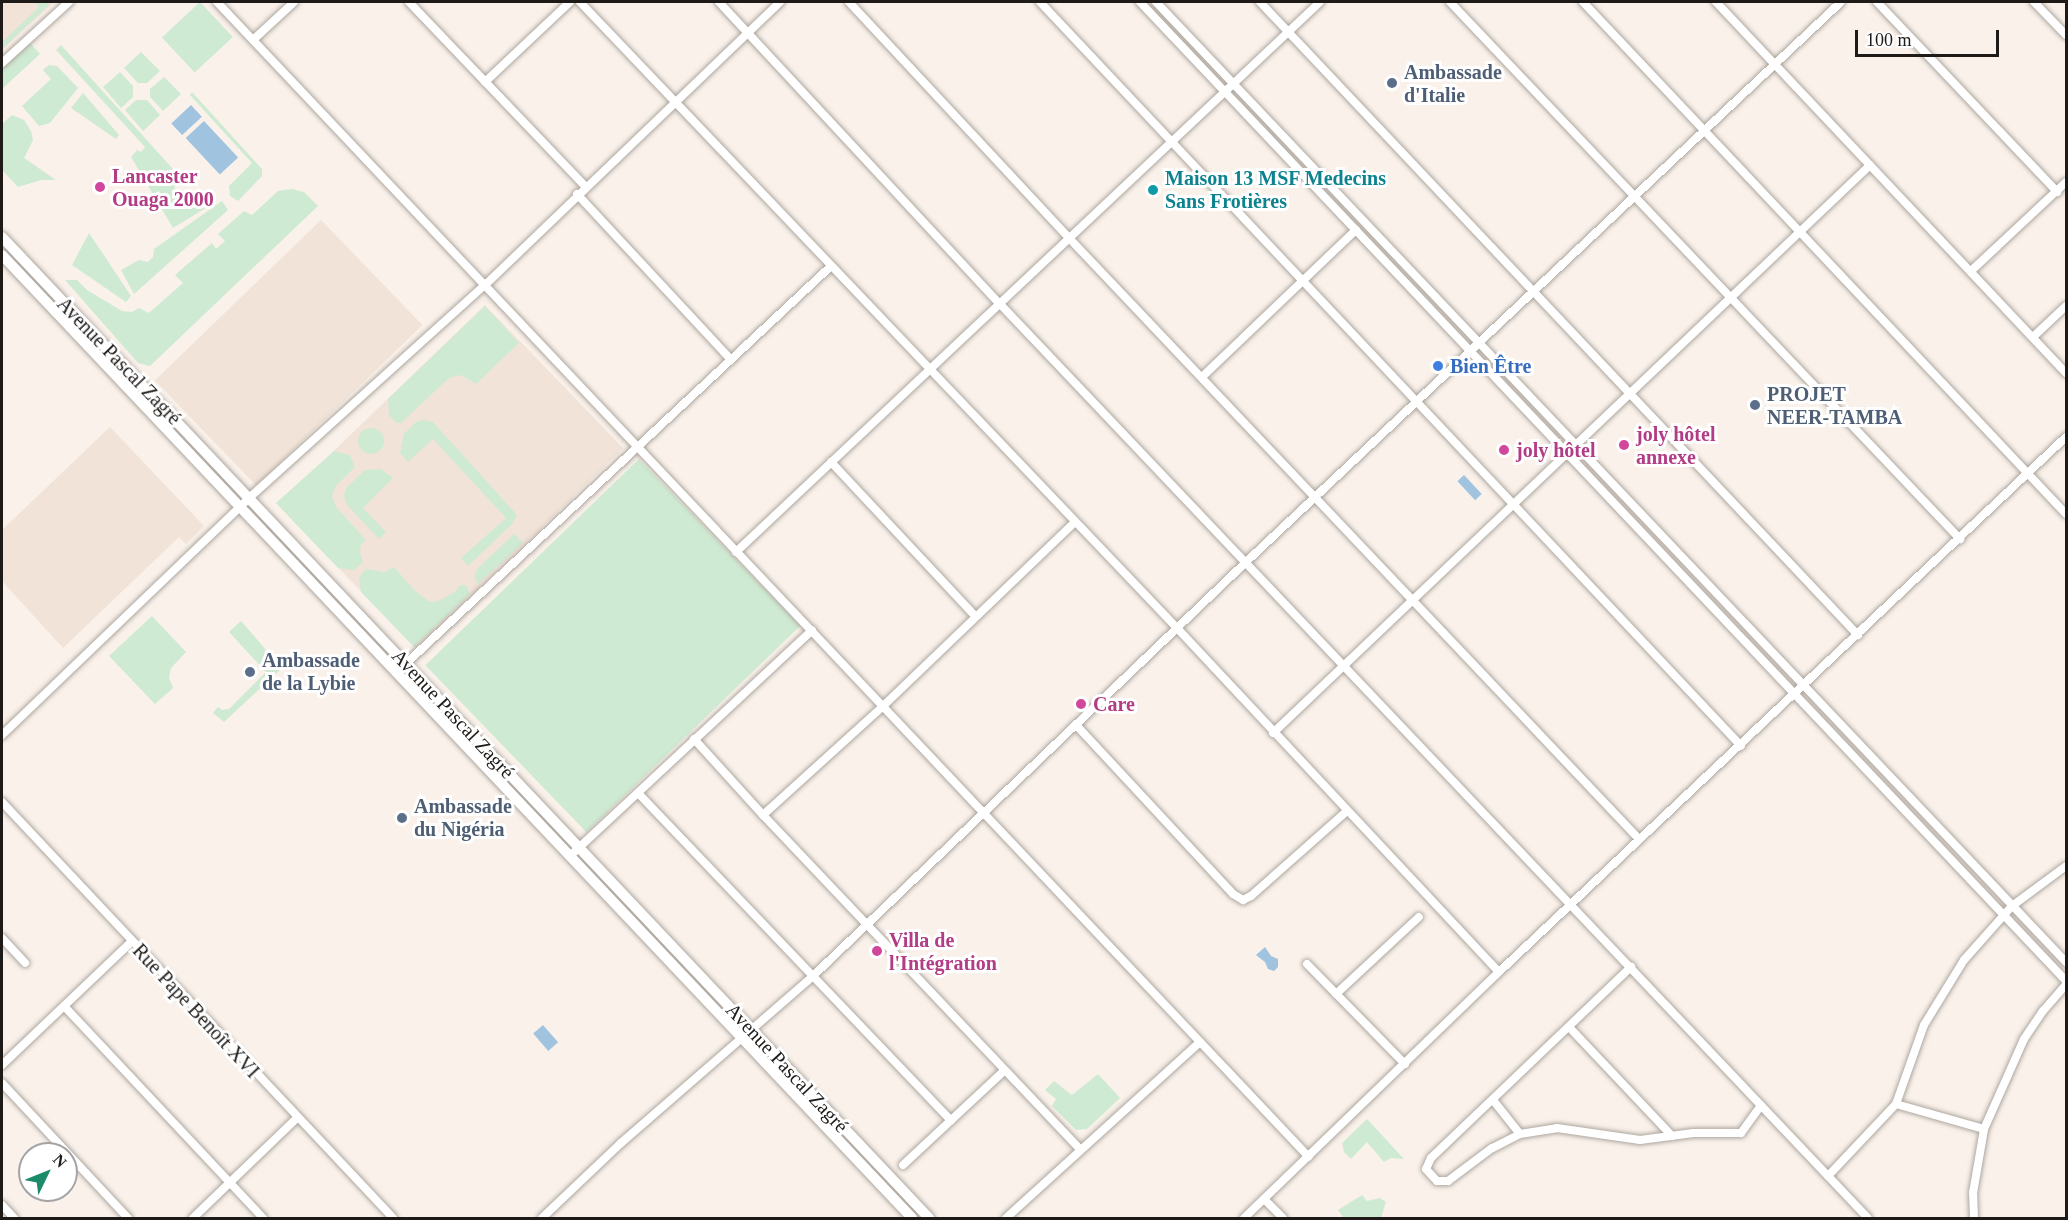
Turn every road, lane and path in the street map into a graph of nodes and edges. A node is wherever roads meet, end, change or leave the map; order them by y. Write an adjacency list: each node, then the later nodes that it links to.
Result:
1 (217, 2): 24 (street)
2 (294, 2): 24 (street)
3 (409, 2): 27 (street)
4 (570, 2): 27 (street)
5 (580, 2): 30 (street)
6 (719, 2): 21 (street)
7 (780, 2): 21 (street)
8 (849, 2): 42 (street)
9 (1040, 2): 32 (street)
10 (1140, 2): 29 (street)
11 (1155, 2): 28 (street)
12 (1260, 2): 22 (street)
13 (1320, 2): 22 (street)
14 (1450, 2): 38 (street)
15 (1583, 2): 31 (street)
16 (1716, 2): 26 (street)
17 (1840, 2): 26 (street)
18 (1876, 2): 36 (street)
19 (2034, 2): 23 (street)
20 (66, 3): 25 (street)
21 (747, 31): 30 (street); 50 (street)
22 (1289, 32): 28 (street); 48 (street)
23 (2067, 35)
24 (254, 40): 47 (street)
25 (2, 63)
26 (1775, 65): 31 (street); 33 (street)
27 (485, 82): 35 (street)
28 (1232, 84): 29 (street); 53 (street)
29 (1224, 92): 32 (street); 39 (street)
30 (674, 100): 35 (street); 44 (street)
31 (1707, 129): 38 (street); 40 (street)
32 (1170, 142): 42 (street); 46 (street)
33 (1870, 165): 40 (street); 45 (street)
34 (2067, 182): 36 (street)
35 (585, 186): 37 (street)
36 (2057, 192): 45 (street)
37 (577, 194): 47 (street); 55 (street)
38 (1634, 196): 48 (street); 49 (street)
39 (1356, 230): 46 (street); 54 (street)
40 (1801, 230): 49 (street); 66 (street)
41 (2, 237): 68 (main road, Avenue Pascal Zagré)
42 (1069, 238): 50 (street); 58 (street)
43 (2, 255): 70 (main road, Avenue Pascal Zagré)
44 (831, 266): 55 (street); 56 (street)
45 (1971, 271): 52 (street)
46 (1301, 280): 58 (street); 60 (street)
47 (485, 285): 63 (street); 68 (street)
48 (1534, 290): 53 (street); 59 (street)
49 (1731, 296): 59 (street); 73 (street)
50 (1000, 304): 56 (street); 75 (street)
51 (2067, 306): 52 (street)
52 (2033, 337): 57 (street)
53 (1478, 343): 54 (street); 62 (street)
54 (1469, 350): 60 (street); 64 (street)
55 (731, 360): 63 (street)
56 (930, 369): 65 (street); 72 (street)
57 (2067, 373)
58 (1202, 377): 67 (street)
59 (1630, 393): 62 (street); 80 (street)
60 (1416, 402): 67 (street); 69 (street)
61 (2067, 437): 66 (street)
62 (1575, 444): 64 (street); 84 (street)
63 (637, 447): 74 (street); 81 (street)
64 (1566, 453): 69 (street); 85 (street)
65 (831, 462): 74 (street); 77 (street)
66 (2028, 473): 71 (street); 73 (street)
67 (1316, 496): 75 (street); 76 (street)
68 (249, 498): 70 (street); 81 (main road, Avenue Pascal Zagré)
69 (1512, 505): 76 (street); 91 (street)
70 (241, 507): 83 (main road, Avenue Pascal Zagré); 89 (street)
71 (2067, 514)
72 (1074, 523): 77 (street); 78 (street)
73 (1960, 539): 80 (street)
74 (736, 552): 79 (street)
75 (1245, 562): 78 (street); 82 (street)
76 (1412, 601): 82 (street); 101 (street)
77 (976, 617): 86 (street)
78 (1177, 628): 87 (street); 88 (street)
79 (812, 630): 86 (street); 90 (street)
80 (1858, 635): 84 (street)
81 (406, 664): 83 (street); 102 (main road, Avenue Pascal Zagré)
82 (1343, 665): 88 (street); 105 (street)
83 (397, 672): 103 (main road, Avenue Pascal Zagré)
84 (1804, 685): 85 (street); 92 (street)
85 (1796, 694): 91 (street); 93 (street)
86 (882, 707): 97 (street); 98 (street)
87 (1077, 726): 96 (street); 97 (street)
88 (1273, 733): 96 (street)
89 (2, 735)
90 (694, 739): 94 (street); 98 (street)
91 (1741, 746): 101 (street)
92 (1894, 781): 93 (street); 99 (street)
93 (1885, 789): 100 (street)
94 (638, 793): 102 (street); 117 (street)
95 (2, 802): 111 (street, Rue Pape Benoît XVI)
96 (1346, 812): 116 (street)
97 (985, 814): 109 (street); 124 (street)
98 (763, 815): 109 (street)
99 (1936, 826): 100 (street); 106 (street)
100 (1928, 834): 107 (street)
101 (1639, 840): 105 (street)
102 (579, 848): 103 (street); 122 (main road, Avenue Pascal Zagré)
103 (570, 856): 123 (main road, Avenue Pascal Zagré)
104 (2067, 866): 106 (street)
105 (1572, 905): 115 (street); 116 (street)
106 (2012, 906): 107 (street); 113 (street)
107 (2004, 915): 118 (street); 130 (street)
108 (1419, 917): 119 (street)
109 (867, 925): 117 (street); 127 (street)
110 (2, 938): 112 (street)
111 (131, 942): 120 (street); 132 (street, Rue Pape Benoît XVI)
112 (25, 963)
113 (2067, 963)
114 (1308, 964): 119 (street)
115 (1631, 967): 121 (street); 131 (street)
116 (1499, 972): 125 (street)
117 (813, 976): 122 (street); 133 (street)
118 (2067, 983): 134 (street)
119 (1336, 993): 125 (street)
120 (63, 1006): 126 (street); 141 (street)
121 (1569, 1027): 129 (street); 136 (street)
122 (750, 1029): 123 (street); 151 (main road, Avenue Pascal Zagré)
123 (742, 1038): 149 (street); 150 (main road, Avenue Pascal Zagré)
124 (1200, 1042): 137 (street); 138 (street)
125 (1405, 1064): 138 (street)
126 (2, 1065)
127 (1005, 1070): 133 (street); 137 (street)
128 (2, 1083): 145 (street)
129 (1493, 1100): 135 (street); 135 (street)
130 (1896, 1104): 134 (street); 140 (street)
131 (1761, 1105): 136 (street); 140 (street)
132 (297, 1118): 141 (street); 148 (street, Rue Pape Benoît XVI)
133 (951, 1121): 139 (street)
134 (1984, 1129): 156 (street)
135 (1520, 1134): 136 (street)
136 (1672, 1136)
137 (1080, 1149): 152 (street)
138 (1309, 1157): 142 (street)
139 (903, 1165)
140 (1828, 1176): 155 (street)
141 (230, 1183): 146 (street); 147 (street)
142 (1264, 1199): 153 (street); 154 (street)
143 (2, 1205): 144 (street)
144 (14, 1218)
145 (128, 1218)
146 (193, 1218)
147 (263, 1218)
148 (393, 1218)
149 (542, 1218)
150 (912, 1218)
151 (929, 1218)
152 (1006, 1218)
153 (1244, 1218)
154 (1283, 1218)
155 (1868, 1218)
156 (1974, 1218)

